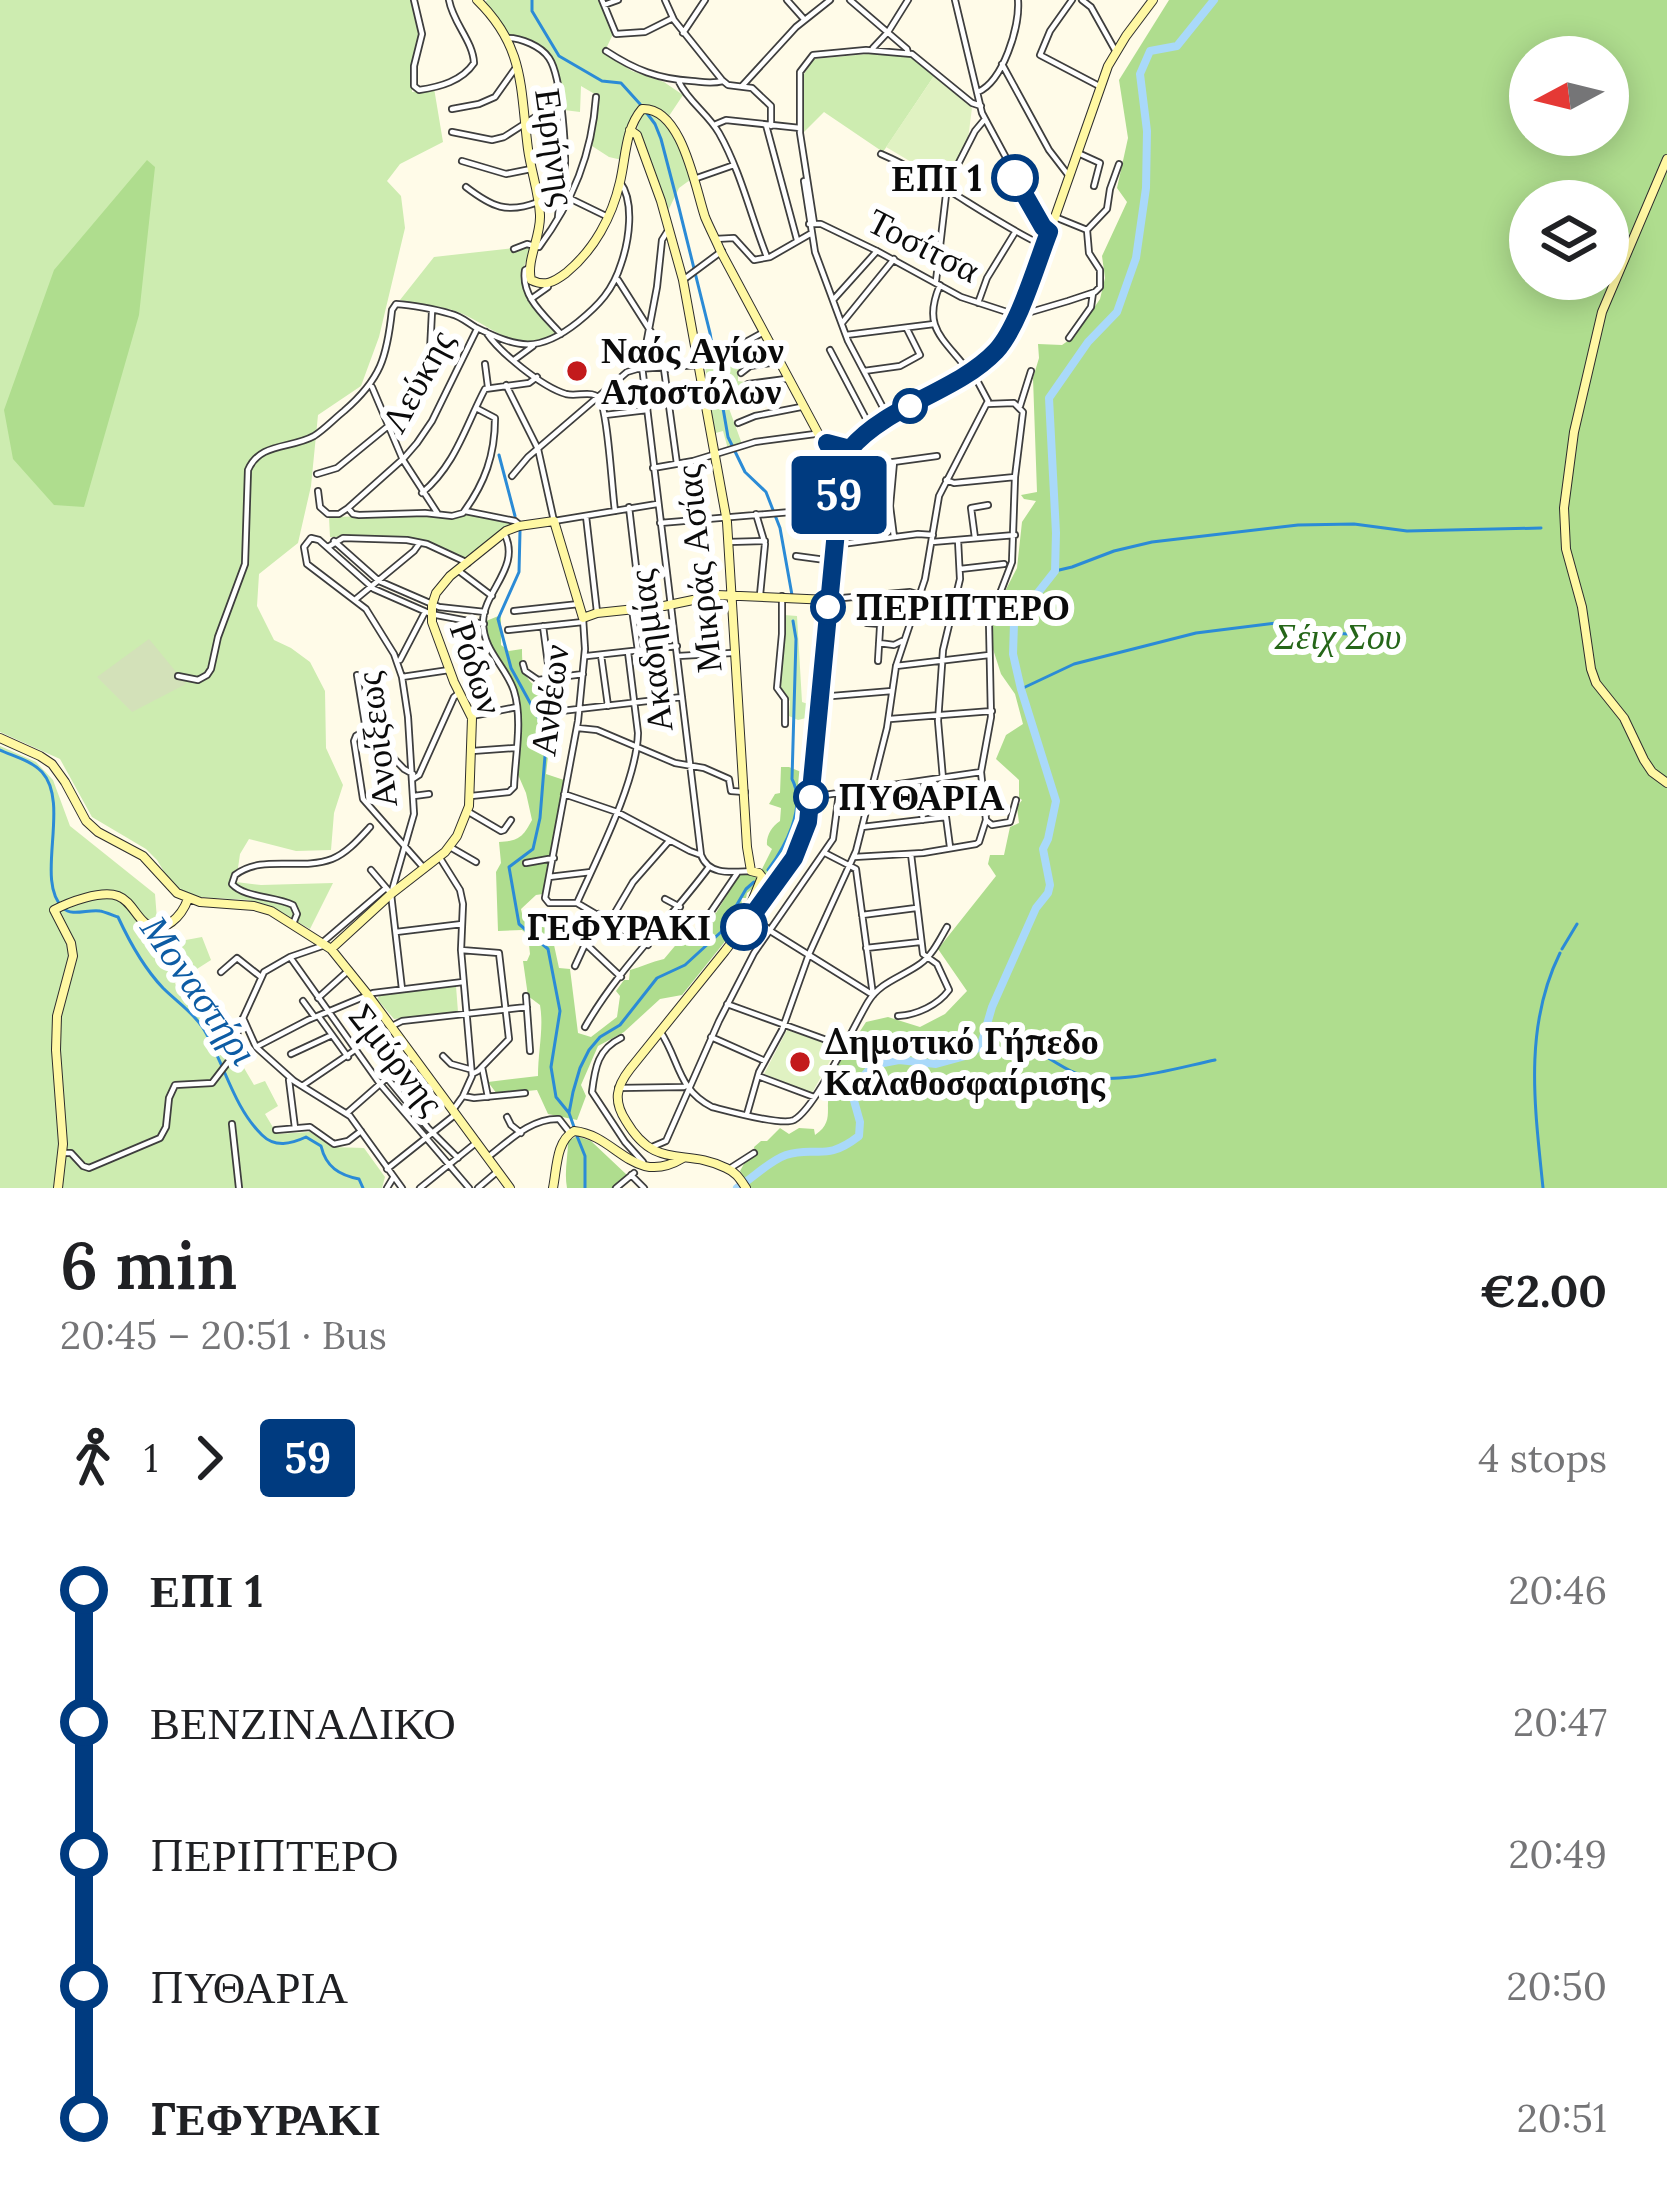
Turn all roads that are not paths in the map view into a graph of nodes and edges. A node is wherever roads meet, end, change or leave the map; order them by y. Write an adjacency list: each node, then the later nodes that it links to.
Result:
1 (414, 0): 2 (street)
2 (449, 0)
3 (618, 0): 16 (street)
4 (665, 0): 17 (street)
5 (705, 0): 20 (street)
6 (787, 0): 18 (street)
7 (830, 0): 18 (street)
8 (850, 0): 19 (street)
9 (908, 0): 19 (street)
10 (956, 0): 32 (street)
11 (1018, 0): 26 (street)
12 (1072, 0): 31 (street)
13 (1082, 0): 24 (street)
14 (1154, 0): 24 (street)
15 (481, 1): 21 (street, Ειρήνης)
16 (603, 3): 17 (street)
17 (673, 18): 20 (street)
18 (805, 20): 30 (street)
19 (888, 32): 22 (street); 25 (street)
20 (683, 33): 28 (street)
21 (508, 38): 27 (street, Ειρήνης); 34 (street)
22 (870, 50): 25 (street); 41 (street)
23 (606, 51): 29 (street)
24 (1116, 51): 31 (street)
25 (908, 53): 35 (street)
26 (1002, 64): 32 (street); 51 (street)
27 (517, 66): 36 (street); 39 (street, Ειρήνης)
28 (723, 81): 29 (street); 30 (street)
29 (679, 82): 38 (street)
30 (742, 86): 40 (street)
31 (1101, 87): 44 (street)
32 (978, 92): 35 (street)
33 (596, 97): 57 (street)
34 (560, 101): 39 (street); 59 (street)
35 (981, 106): 37 (street)
36 (452, 109)
37 (985, 119): 56 (street); 66 (street)
38 (714, 124): 40 (street); 48 (street)
39 (525, 125): 43 (street); 50 (street, Ειρήνης)
40 (769, 125): 41 (street); 68 (street)
41 (800, 128): 62 (street)
42 (630, 130): 52 (street, Ειρήνης); 53 (street, Ειρήνης); 64 (street, Μικράς Ασίας)
43 (452, 132)
44 (1078, 153): 51 (street); 54 (street)
45 (881, 154): 56 (street)
46 (1667, 159): 250 (street)
47 (462, 160): 50 (street)
48 (734, 164): 52 (street); 74 (street)
49 (1119, 164): 63 (street)
50 (531, 169): 58 (street, Ειρήνης)
51 (1070, 176): 61 (street)
52 (694, 179): 71 (street, Ειρήνης)
53 (620, 182): 60 (street, Ειρήνης); 77 (street)
54 (1094, 186)
55 (466, 187): 58 (street)
56 (947, 189): 65 (street); 79 (street)
57 (571, 199): 59 (street); 60 (street)
58 (538, 202): 69 (street, Ειρήνης)
59 (558, 217): 69 (street)
60 (608, 217): 80 (street, Ειρήνης)
61 (1055, 217): 63 (street); 66 (street)
62 (812, 224): 67 (street); 73 (street, Τοσίτσα)
63 (1087, 230): 81 (street)
64 (669, 231): 78 (street, Μικράς Ασίας); 89 (street, Ακαδημίας)
65 (1016, 232): 70 (street); 84 (street)
66 (1049, 232): 70 (street)
67 (810, 234): 68 (street); 83 (street)
68 (797, 240): 74 (street)
69 (536, 246): 72 (street); 76 (street, Ειρήνης)
70 (1044, 246): 86 (street)
71 (720, 247): 74 (street); 78 (street); 93 (street, Ειρήνης); 101 (street, Ειρήνης)
72 (514, 249)
73 (877, 250): 75 (street, Τοσίτσα); 83 (street)
74 (767, 257)
75 (894, 259): 79 (street, Τοσίτσα); 87 (street)
76 (530, 268): 80 (street); 82 (street)
77 (616, 279): 89 (street); 94 (street)
78 (683, 280): 103 (street, Μικράς Ασίας)
79 (938, 283): 84 (street, Τοσίτσα); 88 (street)
80 (548, 284): 82 (street)
81 (1093, 293): 86 (street); 96 (street)
82 (531, 300): 94 (street)
83 (833, 300): 87 (street)
84 (977, 303): 86 (street, Τοσίτσα)
85 (432, 311): 90 (street); 114 (street); 125 (street)
86 (1017, 314): 106 (street)
87 (842, 323): 95 (street)
88 (934, 324): 91 (street); 106 (street)
89 (649, 327): 104 (street, Ακαδημίας); 105 (street)
90 (478, 328): 92 (street); 133 (street, Λεύκης)
91 (907, 328): 95 (street); 108 (street)
92 (486, 331): 97 (street); 100 (street)
93 (764, 332): 99 (street); 101 (street, Ειρήνης)
94 (561, 334): 97 (street)
95 (846, 335): 108 (street)
96 (1069, 338)
97 (533, 346): 100 (street)
98 (830, 350): 126 (street)
99 (722, 355)
100 (514, 360): 110 (street)
101 (781, 361): 109 (street); 111 (street, Ειρήνης)
102 (485, 364): 115 (street)
103 (700, 365): 105 (street); 131 (street, Μικράς Ασίας)
104 (642, 369): 105 (street); 116 (street); 121 (street, Ακαδημίας)
105 (666, 369): 135 (street)
106 (970, 370): 117 (street); 123 (street)
107 (1031, 370): 119 (street)
108 (864, 371): 123 (street)
109 (741, 373)
110 (537, 377): 113 (street); 116 (street)
111 (790, 378): 112 (street); 118 (street, Ειρήνης)
112 (748, 384)
113 (506, 385): 115 (street); 129 (street, Ανθέων)
114 (370, 386): 125 (street); 221 (street)
115 (488, 387): 120 (street)
116 (598, 396): 122 (street); 129 (street)
117 (987, 404): 119 (street); 141 (street)
118 (805, 406): 124 (street); 127 (street, Ειρήνης)
119 (1020, 406): 140 (street)
120 (476, 408): 143 (street); 149 (street)
121 (647, 410): 122 (street); 136 (street, Ακαδημίας)
122 (604, 416): 150 (street)
123 (889, 419): 126 (street)
124 (738, 423)
125 (388, 425): 133 (street); 138 (street)
126 (872, 430): 130 (street)
127 (819, 433): 128 (street, Ειρήνης); 131 (street); 137 (street, Ειρήνης)
128 (827, 443): 130 (street); 137 (street, Ειρήνης)
129 (538, 449): 139 (street); 155 (street, Ανθέων)
130 (850, 449): 137 (street)
131 (713, 456): 135 (street); 154 (street, Μικράς Ασίας)
132 (937, 456): 134 (street)
133 (403, 460): 143 (street); 146 (street, Λεύκης)
134 (894, 462): 137 (street); 160 (street)
135 (676, 464): 136 (street)
136 (653, 468): 144 (street, Ακαδημίας)
137 (842, 469): 148 (street)
138 (317, 474)
139 (512, 476)
140 (1015, 477): 141 (street); 159 (street)
141 (946, 480): 161 (street)
142 (319, 491): 146 (street)
143 (422, 494): 151 (street)
144 (657, 504): 147 (street, Ρόδων); 156 (street, Ακαδημίας)
145 (988, 505): 162 (street)
146 (348, 508): 151 (street)
147 (629, 508): 150 (street, Ρόδων); 175 (street)
148 (838, 508): 152 (street); 168 (street)
149 (465, 511): 151 (street); 157 (street)
150 (614, 511): 153 (street, Ρόδων)
151 (438, 514)
152 (756, 514): 154 (street); 166 (street)
153 (586, 516): 155 (street, Ρόδων); 197 (street)
154 (726, 517): 156 (street); 165 (street, Μικράς Ασίας)
155 (554, 521): 157 (street, Ρόδων); 189 (street, Ανθέων)
156 (660, 523): 190 (street, Ακαδημίας)
157 (521, 526): 158 (street, Ρόδων)
158 (504, 533): 173 (street, Ρόδων); 184 (street)
159 (1015, 535): 162 (street); 211 (street)
160 (894, 537): 161 (street); 168 (street)
161 (932, 538): 163 (street); 183 (street)
162 (975, 538): 163 (street)
163 (958, 540): 176 (street)
164 (420, 542): 167 (street); 173 (street); 178 (street)
165 (728, 542): 166 (street); 181 (street, Μικράς Ασίας)
166 (765, 542): 169 (street)
167 (331, 544): 178 (street); 179 (street); 186 (street, Ανοίξεως)
168 (834, 545): 172 (street)
169 (764, 553): 170 (street); 182 (street)
170 (773, 554)
171 (796, 556): 172 (street)
172 (833, 561): 187 (street)
173 (468, 562): 177 (street, Ρόδων)
174 (1004, 563): 176 (street)
175 (636, 567)
176 (960, 569): 192 (street)
177 (458, 570): 184 (street); 194 (street, Ρόδων)
178 (376, 580): 179 (street); 194 (street)
179 (370, 586): 186 (street); 194 (street)
180 (883, 594): 183 (street); 187 (street); 201 (street)
181 (730, 595): 182 (street); 190 (street); 209 (street, Μικράς Ασίας)
182 (760, 595): 185 (street)
183 (920, 595): 191 (street)
184 (492, 596): 196 (street)
185 (782, 596): 187 (street); 238 (street)
186 (356, 599): 216 (street, Ανοίξεως)
187 (829, 599): 228 (street)
188 (990, 599): 192 (street)
189 (579, 604): 195 (street); 198 (street, Ανθέων)
190 (672, 604): 193 (street); 206 (street, Ακαδημίας)
191 (916, 604): 192 (street); 204 (street)
192 (953, 604): 215 (street)
193 (632, 609): 197 (street); 207 (street)
194 (429, 610): 196 (street); 200 (street); 216 (street); 219 (street, Ρόδων)
195 (514, 611)
196 (485, 612): 200 (street)
197 (598, 613): 198 (street)
198 (583, 620): 202 (street); 212 (street, Ανθέων)
199 (868, 623): 201 (street)
200 (484, 624): 231 (street)
201 (880, 624): 205 (street)
202 (543, 626): 203 (street); 224 (street)
203 (508, 630)
204 (904, 639): 205 (street); 218 (street)
205 (879, 643): 214 (street)
206 (677, 646): 207 (street); 213 (street, Ακαδημίας)
207 (638, 651): 208 (street)
208 (628, 652): 210 (street); 229 (street)
209 (735, 653): 213 (street); 252 (street, Μικράς Ασίας)
210 (601, 655): 212 (street); 230 (street)
211 (989, 655): 215 (street); 233 (street)
212 (585, 656): 220 (street, Ανθέων)
213 (678, 656): 227 (street, Ακαδημίας)
214 (878, 661)
215 (942, 661): 218 (street); 235 (street)
216 (398, 662): 223 (street, Ανοίξεως)
217 (523, 664): 224 (street)
218 (896, 665): 225 (street)
219 (449, 670): 223 (street); 226 (street, Ρόδων)
220 (583, 674): 224 (street); 232 (street, Ανθέων)
221 (178, 676)
222 (358, 676): 240 (street)
223 (402, 677): 247 (street, Ανοίξεως)
224 (550, 679)
225 (892, 691): 228 (street); 237 (street)
226 (459, 693): 236 (street, Ρόδων); 247 (street)
227 (682, 697): 229 (street); 245 (street, Ακαδημίας)
228 (820, 698): 258 (street)
229 (634, 702): 230 (street); 242 (street)
230 (608, 706): 232 (street)
231 (517, 707): 236 (street); 243 (street)
232 (580, 709): 234 (street); 239 (street, Ανθέων)
233 (992, 711): 235 (street); 246 (street)
234 (544, 713)
235 (939, 715): 237 (street); 248 (street)
236 (472, 716): 244 (street, Ρόδων)
237 (889, 719): 251 (street)
238 (785, 724)
239 (577, 728): 242 (street); 254 (street, Ανθέων)
240 (366, 730): 247 (street); 268 (street)
241 (0, 738): 287 (street)
242 (637, 746): 245 (street); 261 (street)
243 (516, 748): 244 (street); 257 (street)
244 (472, 751): 257 (street, Ρόδων)
245 (690, 766): 252 (street); 273 (street, Ακαδημίας)
246 (981, 772): 248 (street); 264 (street)
247 (413, 777): 256 (street, Ανοίξεως)
248 (943, 779): 249 (street)
249 (918, 783): 251 (street); 263 (street)
250 (1667, 783)
251 (871, 789): 255 (street); 266 (street)
252 (745, 792): 284 (street, Μικράς Ασίας)
253 (429, 794): 256 (street)
254 (564, 794): 261 (street); 275 (street, Ανθέων)
255 (839, 794): 258 (street); 271 (street)
256 (413, 796): 268 (street, Ανοίξεως)
257 (470, 796): 260 (street, Ρόδων)
258 (811, 797): 290 (street)
259 (1016, 800): 264 (street)
260 (467, 811): 262 (street); 269 (street, Ρόδων)
261 (616, 812): 267 (street); 282 (street)
262 (512, 820)
263 (923, 820): 266 (street); 270 (street)
264 (986, 820): 270 (street)
265 (370, 827): 297 (street)
266 (862, 827): 276 (street)
267 (669, 841): 273 (street); 296 (street)
268 (406, 846): 280 (street); 286 (street, Ανοίξεως)
269 (450, 847): 274 (street, Ρόδων); 277 (street)
270 (951, 848): 272 (street)
271 (824, 852): 276 (street); 300 (street)
272 (911, 854): 276 (street); 292 (street)
273 (701, 855): 279 (street)
274 (440, 857): 280 (street, Ρόδων); 298 (street)
275 (554, 858): 278 (street); 285 (street, Ανθέων)
276 (852, 861): 294 (street); 308 (street)
277 (476, 862)
278 (526, 863)
279 (709, 867): 283 (street); 291 (street)
280 (424, 869): 286 (street, Ρόδων)
281 (371, 870): 286 (street)
282 (591, 872): 285 (street); 289 (street)
283 (738, 872): 284 (street); 295 (street)
284 (751, 872): 290 (street, Μικράς Ασίας)
285 (549, 877): 289 (street, Ανθέων)
286 (389, 891): 301 (street); 304 (street, Ρόδων)
287 (188, 899): 297 (street); 386 (street)
288 (665, 899): 291 (street)
289 (577, 903): 293 (street)
290 (755, 906): 300 (street); 337 (street)
291 (680, 907): 305 (street)
292 (918, 908): 294 (street); 302 (street)
293 (599, 914): 296 (street); 303 (street)
294 (862, 915): 306 (street)
295 (706, 919)
296 (610, 921): 305 (street)
297 (293, 924): 304 (street)
298 (462, 924): 301 (street); 307 (street)
299 (947, 927): 310 (street)
300 (769, 930): 308 (street); 326 (street)
301 (394, 932): 320 (street)
302 (922, 941): 306 (street); 310 (street)
303 (586, 943): 311 (street); 315 (street)
304 (326, 945): 309 (street); 312 (street)
305 (648, 945): 315 (street)
306 (866, 948): 318 (street)
307 (461, 950): 316 (street); 328 (street)
308 (809, 954): 319 (street); 335 (street)
309 (290, 957): 314 (street); 324 (street, Σμύρνης)
310 (927, 957): 317 (street); 331 (street)
311 (575, 966)
312 (349, 970): 322 (street); 324 (street)
313 (221, 971): 314 (street)
314 (261, 977): 333 (street)
315 (621, 977): 336 (street)
316 (463, 982): 320 (street); 330 (street)
317 (884, 985): 318 (street); 321 (street)
318 (871, 986): 319 (street); 321 (street)
319 (861, 988): 321 (street)
320 (402, 989): 322 (street)
321 (873, 994): 341 (street)
322 (368, 995): 329 (street); 334 (street)
323 (526, 996): 327 (street)
324 (318, 998): 329 (street, Σμύρνης)
325 (303, 1000): 332 (street)
326 (727, 1004): 335 (street); 339 (street)
327 (527, 1007): 328 (street); 344 (street)
328 (506, 1010): 330 (street); 350 (street)
329 (328, 1012): 332 (street); 343 (street, Σμύρνης)
330 (466, 1014): 334 (street); 351 (street)
331 (898, 1016)
332 (317, 1017): 338 (street); 342 (street)
333 (243, 1018): 342 (street); 386 (street)
334 (392, 1026): 346 (street)
335 (784, 1026): 341 (street); 349 (street)
336 (585, 1028)
337 (660, 1031): 352 (street); 358 (street)
338 (332, 1035): 345 (street); 348 (street)
339 (711, 1037): 349 (street); 360 (street)
340 (621, 1038): 397 (street)
341 (843, 1046): 364 (street)
342 (256, 1047): 354 (street)
343 (355, 1050): 348 (street); 356 (street, Σμύρνης)
344 (530, 1051)
345 (291, 1054)
346 (413, 1055): 355 (street); 367 (street)
347 (442, 1056): 351 (street)
348 (347, 1057): 357 (street)
349 (765, 1061): 353 (street)
350 (482, 1067): 351 (street); 363 (street)
351 (471, 1071): 362 (street)
352 (679, 1071): 359 (street); 360 (street)
353 (758, 1076): 364 (street); 370 (street)
354 (289, 1077): 357 (street); 374 (street)
355 (387, 1078): 356 (street); 365 (street)
356 (380, 1084): 366 (street, Σμύρνης); 368 (street)
357 (302, 1086): 368 (street)
358 (618, 1088): 359 (street); 384 (street)
359 (666, 1088): 360 (street)
360 (687, 1089): 370 (street); 381 (street)
361 (524, 1093): 363 (street)
362 (463, 1096): 363 (street); 367 (street)
363 (488, 1097)
364 (814, 1097): 370 (street)
365 (404, 1098): 366 (street); 369 (street)
366 (397, 1105): 372 (street, Σμύρνης)
367 (454, 1112): 377 (street); 382 (street)
368 (346, 1113): 376 (street)
369 (417, 1114): 372 (street); 377 (street)
370 (747, 1114)
371 (507, 1117): 378 (street)
372 (410, 1120): 380 (street, Σμύρνης)
373 (232, 1124): 401 (street)
374 (295, 1128): 375 (street); 376 (street)
375 (276, 1130)
376 (361, 1131): 393 (street)
377 (434, 1132): 380 (street); 383 (street)
378 (521, 1132): 379 (street); 389 (street)
379 (574, 1132): 396 (street); 408 (street)
380 (424, 1138): 385 (street, Σμύρνης); 393 (street)
381 (666, 1141): 384 (street); 388 (street)
382 (477, 1142): 389 (street); 390 (street)
383 (445, 1143): 385 (street); 390 (street)
384 (649, 1148): 388 (street)
385 (435, 1151): 392 (street, Σμύρνης)
386 (63, 1153): 400 (street)
387 (754, 1153): 394 (street)
388 (671, 1156): 391 (street)
389 (488, 1157): 395 (street)
390 (458, 1158): 392 (street)
391 (683, 1158): 394 (street); 397 (street)
392 (448, 1166): 404 (street); 405 (street, Σμύρνης)
393 (387, 1169): 398 (street)
394 (729, 1169): 399 (street)
395 (498, 1171): 406 (street); 407 (street)
396 (632, 1174): 397 (street); 409 (street); 410 (street)
397 (654, 1175)
398 (393, 1178): 402 (street); 403 (street)
399 (743, 1183)
400 (58, 1188)
401 (239, 1188)
402 (387, 1188)
403 (402, 1188)
404 (420, 1188)
405 (469, 1188)
406 (478, 1188)
407 (510, 1188)
408 (554, 1188)
409 (616, 1188)
410 (644, 1188)

